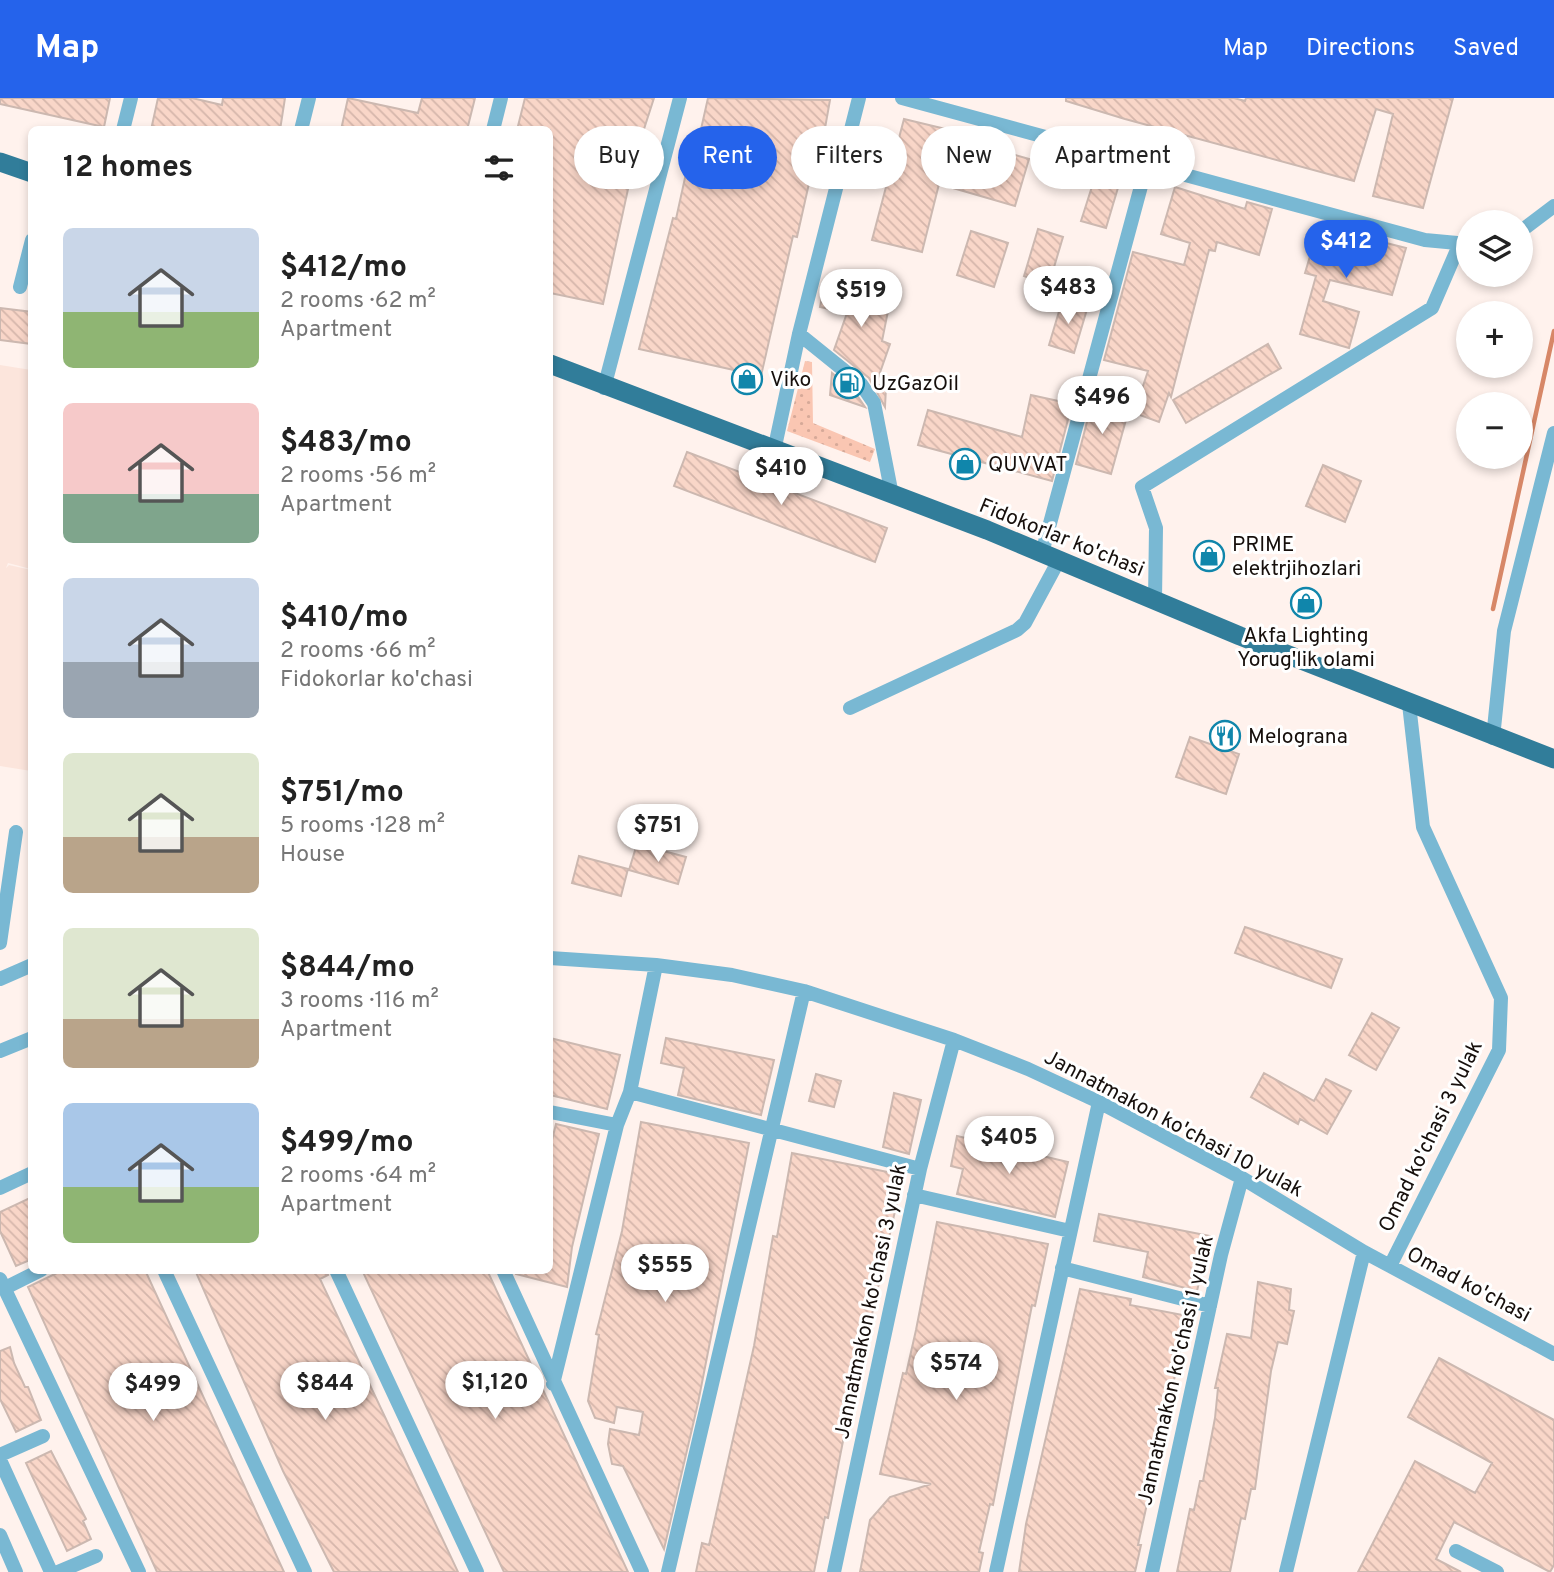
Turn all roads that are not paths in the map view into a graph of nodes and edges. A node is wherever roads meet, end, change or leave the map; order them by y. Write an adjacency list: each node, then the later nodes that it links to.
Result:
1 (131, 98): 7 (street)
2 (309, 98): 8 (street)
3 (501, 98): 9 (street)
4 (680, 98): 23 (street)
5 (859, 98): 21 (street)
6 (902, 98): 10 (street)
7 (124, 126)
8 (302, 126)
9 (494, 126)
10 (1030, 132)
11 (0, 162): 12 (main road)
12 (28, 172)
13 (1195, 177): 17 (street)
14 (1141, 189): 27 (street)
15 (1554, 206): 16 (street)
16 (1533, 222)
17 (1456, 242)
18 (28, 256): 20 (street)
19 (1456, 259): 28 (street)
20 (20, 287)
21 (799, 334): 25 (street); 26 (street)
22 (553, 366): 23 (main road, Fidokorlar ko'chasi)
23 (604, 387): 25 (main road, Fidokorlar ko'chasi)
24 (1554, 433): 31 (street)
25 (774, 451): 26 (main road, Fidokorlar ko'chasi)
26 (892, 495): 27 (main road, Fidokorlar ko'chasi)
27 (1050, 556): 28 (main road, Fidokorlar ko'chasi); 30 (street)
28 (1155, 600): 29 (main road, Fidokorlar ko'chasi)
29 (1409, 704): 31 (main road, Fidokorlar ko'chasi); 55 (street, Omad ko'chasi 3 yulak)
30 (850, 708)
31 (1493, 738): 32 (main road, Fidokorlar ko'chasi)
32 (1554, 759)
33 (16, 832): 34 (street)
34 (0, 943)
35 (553, 958): 36 (street, Jannatmakon ko'chasi 10 yulak)
36 (656, 965): 39 (street, Jannatmakon ko'chasi 10 yulak); 43 (street)
37 (28, 967): 38 (street)
38 (0, 978)
39 (804, 991): 41 (street, Jannatmakon ko'chasi 10 yulak); 47 (street)
40 (28, 1040): 42 (street)
41 (954, 1040): 44 (street, Jannatmakon ko'chasi 10 yulak); 48 (street, Jannatmakon ko'chasi 3 yulak)
42 (0, 1051)
43 (630, 1092): 46 (street); 47 (street)
44 (1099, 1102): 50 (street, Jannatmakon ko'chasi 10 yulak); 53 (street)
45 (553, 1113): 46 (street)
46 (617, 1125): 64 (street)
47 (774, 1131): 48 (street); 77 (street)
48 (920, 1169): 52 (street, Jannatmakon ko'chasi 3 yulak)
49 (28, 1175): 51 (street)
50 (1242, 1178): 54 (street, Jannatmakon ko'chasi 10 yulak); 62 (street, Jannatmakon ko'chasi 1 yulak)
51 (0, 1188)
52 (914, 1195): 53 (street); 78 (street, Jannatmakon ko'chasi 3 yulak)
53 (1070, 1231): 56 (street)
54 (1364, 1252): 55 (street, Omad ko'chasi); 81 (street, Omad ko'chasi 3 yulak)
55 (1390, 1266): 63 (street, Omad ko'chasi)
56 (1062, 1268): 62 (street); 79 (street)
57 (30, 1274): 61 (street)
58 (166, 1274): 74 (street)
59 (338, 1274): 75 (street)
60 (505, 1274): 64 (street)
61 (3, 1284): 73 (street)
62 (1210, 1306): 80 (street, Jannatmakon ko'chasi 1 yulak)
63 (1554, 1354)
64 (553, 1384): 76 (street)
65 (43, 1436): 66 (street)
66 (0, 1458): 71 (street)
67 (0, 1535): 70 (street)
68 (1457, 1551): 82 (street)
69 (96, 1556): 72 (street)
70 (16, 1572)
71 (51, 1572)
72 (58, 1572)
73 (139, 1572)
74 (305, 1572)
75 (477, 1572)
76 (642, 1572)
77 (668, 1572)
78 (834, 1572)
79 (996, 1572)
80 (1152, 1572)
81 (1286, 1572)
82 (1497, 1572)

